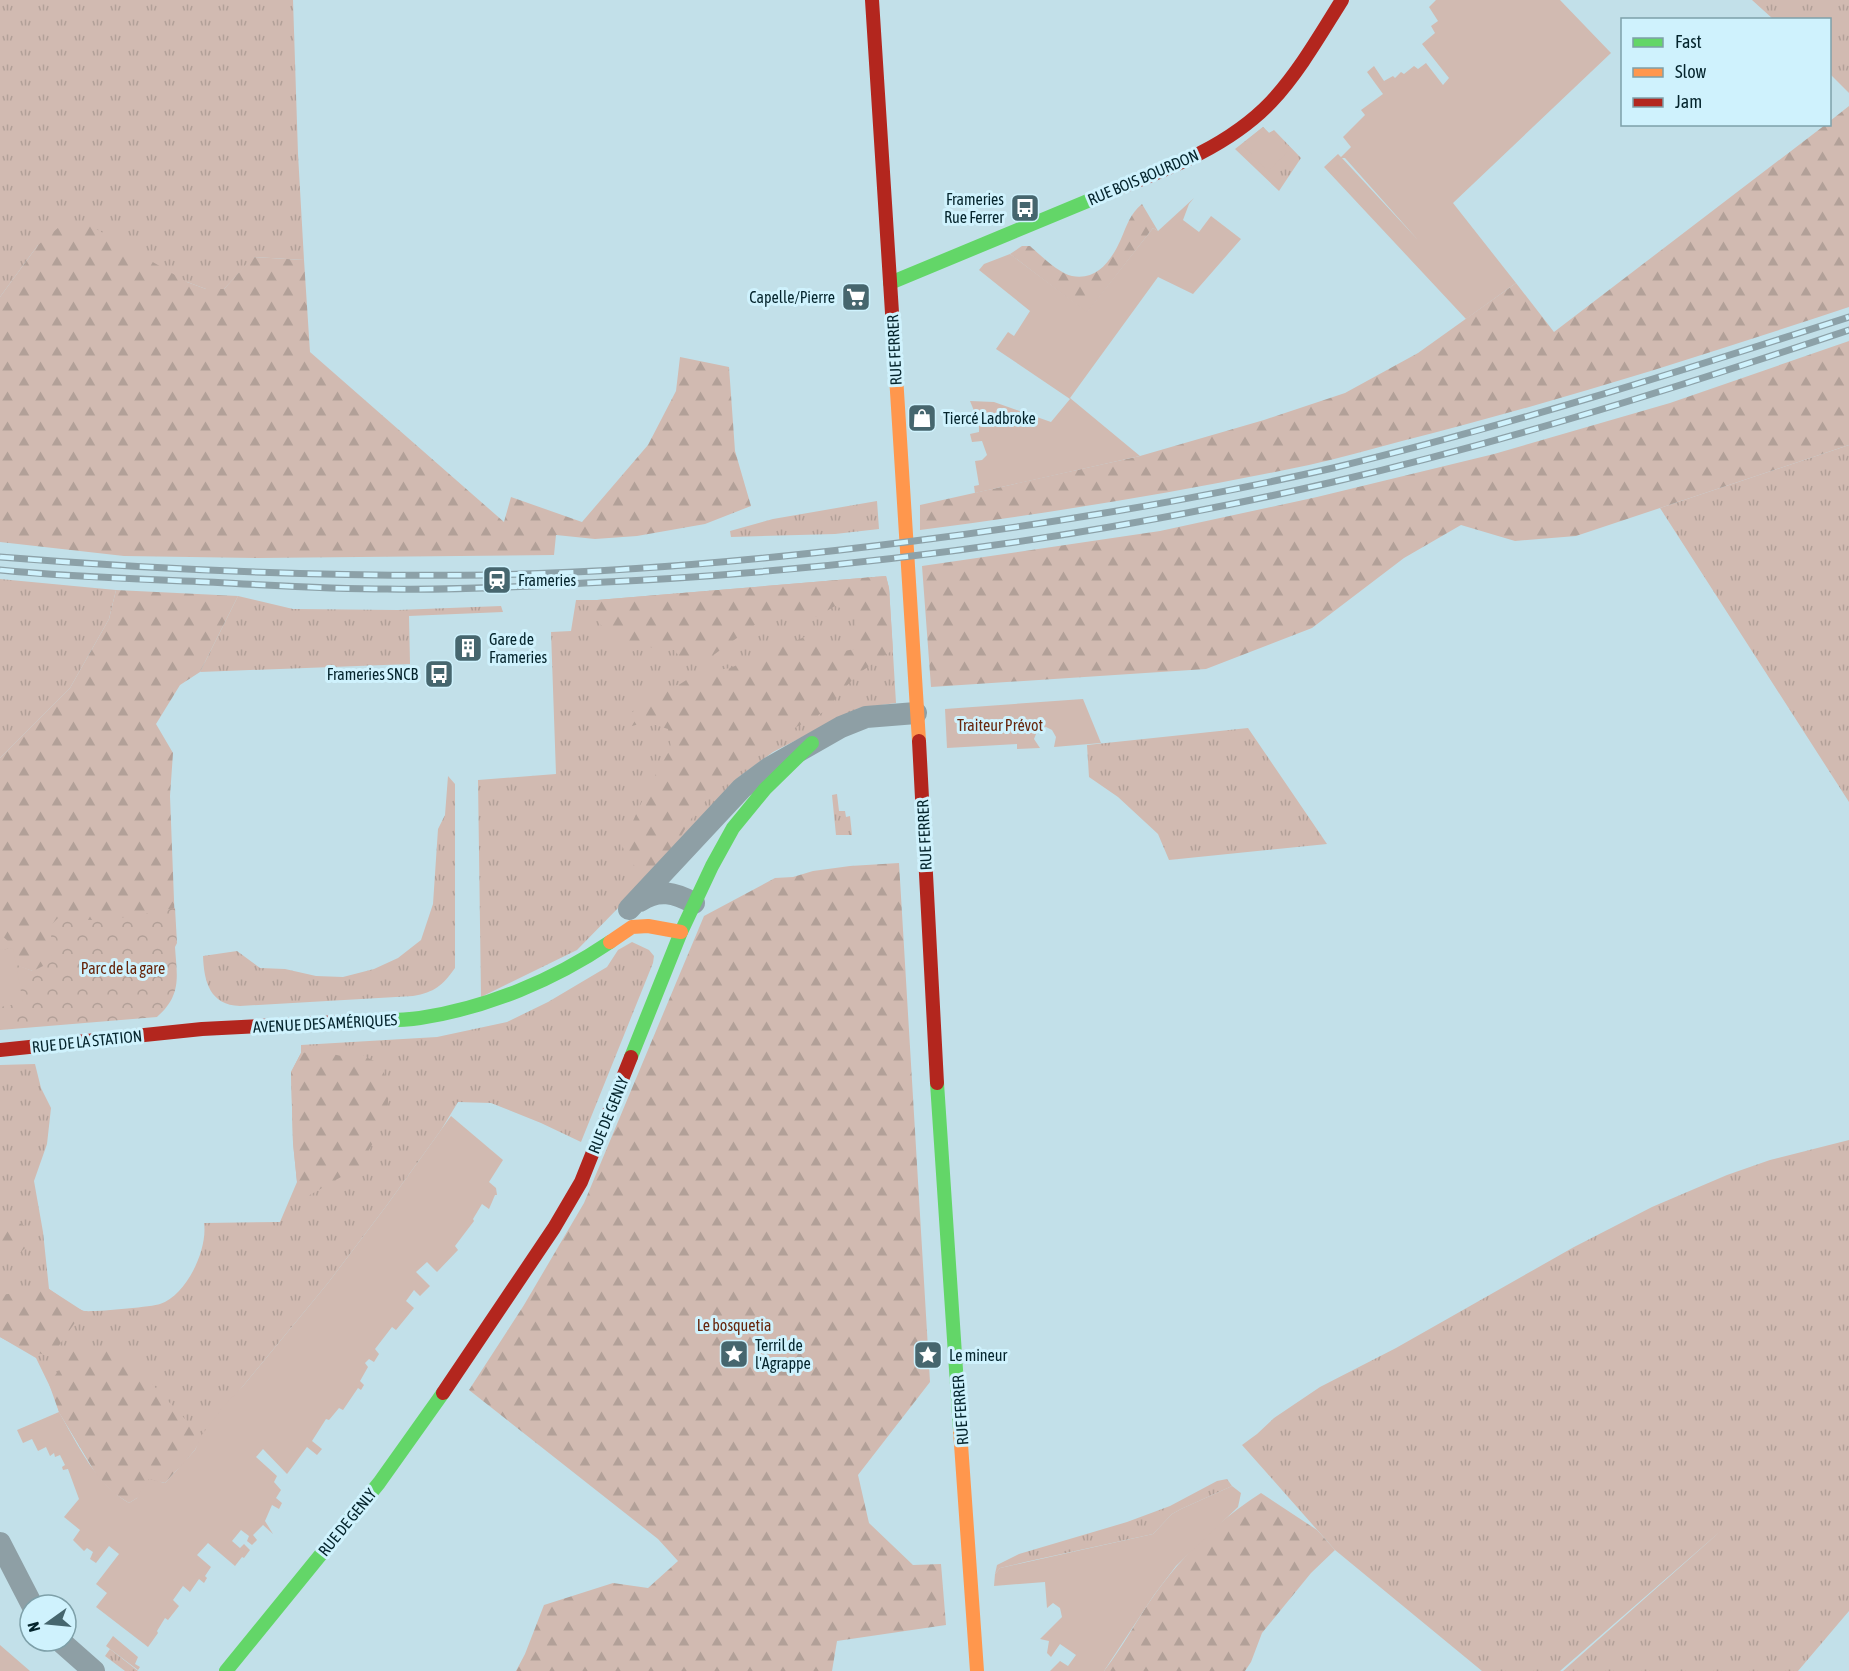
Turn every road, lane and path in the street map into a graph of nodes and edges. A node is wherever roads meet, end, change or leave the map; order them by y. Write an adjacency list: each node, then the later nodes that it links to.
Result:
1 (872, 0): 3 (street, RUE FERRER)
2 (1342, 0): 3 (street, RUE BOIS BOURDON)
3 (890, 283): 4 (street, RUE FERRER)
4 (916, 714): 5 (street); 17 (street, RUE FERRER)
5 (812, 743): 6 (street, RUE DE GENLY); 7 (street)
6 (694, 903): 7 (street); 8 (street, RUE DE GENLY)
7 (629, 909): 9 (street)
8 (681, 932): 9 (street); 16 (street, RUE DE GENLY)
9 (575, 961): 10 (street, AVENUE DES AMÉRIQUES)
10 (174, 1032): 11 (street, RUE DE LA STATION)
11 (0, 1050)
12 (0, 1543): 13 (street)
13 (27, 1593)
14 (74, 1653): 15 (street)
15 (94, 1671)
16 (226, 1671)
17 (976, 1671)

